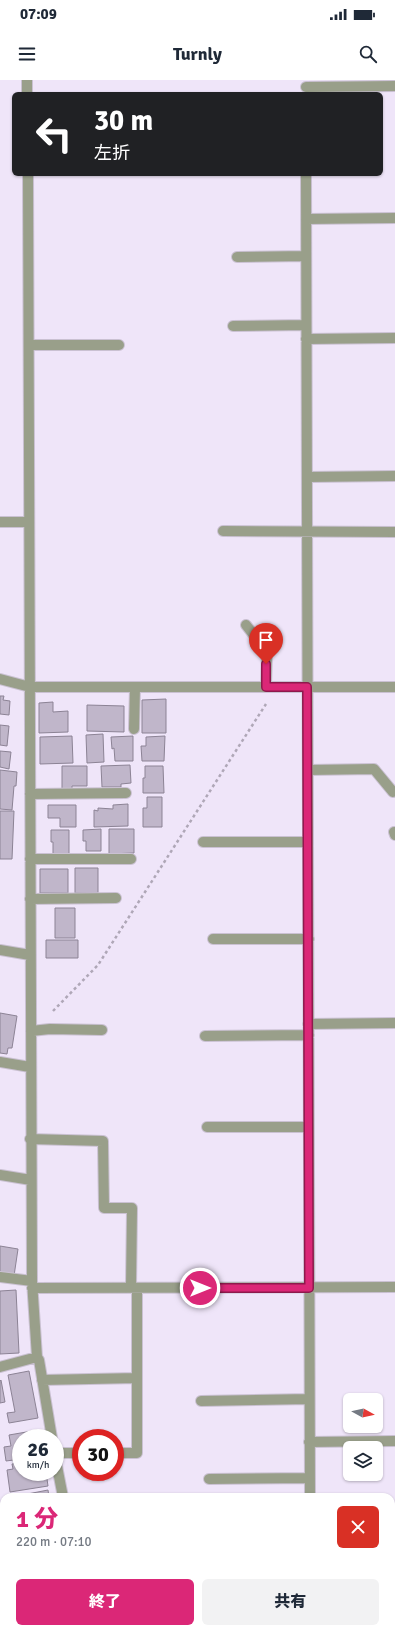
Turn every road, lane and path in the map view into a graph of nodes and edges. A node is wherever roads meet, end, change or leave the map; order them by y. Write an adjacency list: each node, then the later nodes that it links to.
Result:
1 (28, 80): 4 (street)
2 (395, 86): 3 (street)
3 (306, 87)
4 (28, 92)
5 (28, 176): 16 (street)
6 (306, 176): 8 (street)
7 (395, 218): 8 (street)
8 (306, 219): 9 (street)
9 (306, 256): 10 (street); 11 (street)
10 (237, 257)
11 (306, 325): 12 (street); 14 (street)
12 (233, 326)
13 (395, 338): 14 (street)
14 (306, 339): 18 (street)
15 (119, 345): 16 (street)
16 (29, 346): 20 (street)
17 (395, 476): 18 (street)
18 (307, 477): 22 (street)
19 (0, 522): 20 (street)
20 (29, 522): 26 (street)
21 (223, 531): 22 (street)
22 (307, 532): 23 (street); 30 (street)
23 (395, 532)
24 (246, 625): 28 (street)
25 (0, 678): 26 (street)
26 (30, 687): 27 (street); 36 (street)
27 (135, 687): 28 (street); 32 (street)
28 (266, 687): 29 (street)
29 (278, 687): 30 (street); 49 (path)
30 (307, 687): 31 (street); 33 (street)
31 (395, 687)
32 (134, 729)
33 (308, 770): 34 (street); 38 (street)
34 (393, 792)
35 (126, 793): 36 (street)
36 (30, 794): 39 (street)
37 (203, 842): 38 (street)
38 (308, 842): 44 (street)
39 (30, 859): 40 (street); 42 (street)
40 (131, 859)
41 (116, 898): 42 (street)
42 (30, 899): 46 (street)
43 (213, 939): 44 (street)
44 (309, 939): 48 (street)
45 (0, 950): 46 (street)
46 (30, 955): 51 (street)
47 (395, 1023): 48 (street)
48 (308, 1024): 52 (street)
49 (50, 1029): 50 (street); 51 (street)
50 (102, 1030)
51 (31, 1031): 55 (street)
52 (309, 1035): 53 (street); 57 (street)
53 (205, 1036)
54 (0, 1062): 55 (street)
55 (30, 1067): 58 (street)
56 (207, 1127): 57 (street)
57 (308, 1127): 65 (street)
58 (30, 1139): 60 (street); 64 (street)
59 (0, 1175): 60 (street)
60 (31, 1180): 62 (street)
61 (0, 1277): 62 (street)
62 (32, 1285): 64 (street); 66 (street)
63 (395, 1287): 65 (street)
64 (134, 1288): 65 (street); 68 (street)
65 (309, 1288): 70 (street)
66 (37, 1357): 67 (street); 69 (street)
67 (0, 1367)
68 (137, 1378): 69 (street); 75 (street)
69 (42, 1380): 72 (street)
70 (310, 1400): 71 (street); 74 (street)
71 (201, 1401)
72 (50, 1429)
73 (395, 1441): 74 (street)
74 (310, 1442): 76 (street)
75 (124, 1453)
76 (310, 1478): 77 (street); 80 (street)
77 (209, 1479)
78 (60, 1481): 79 (street)
79 (62, 1493)
80 (310, 1493)

